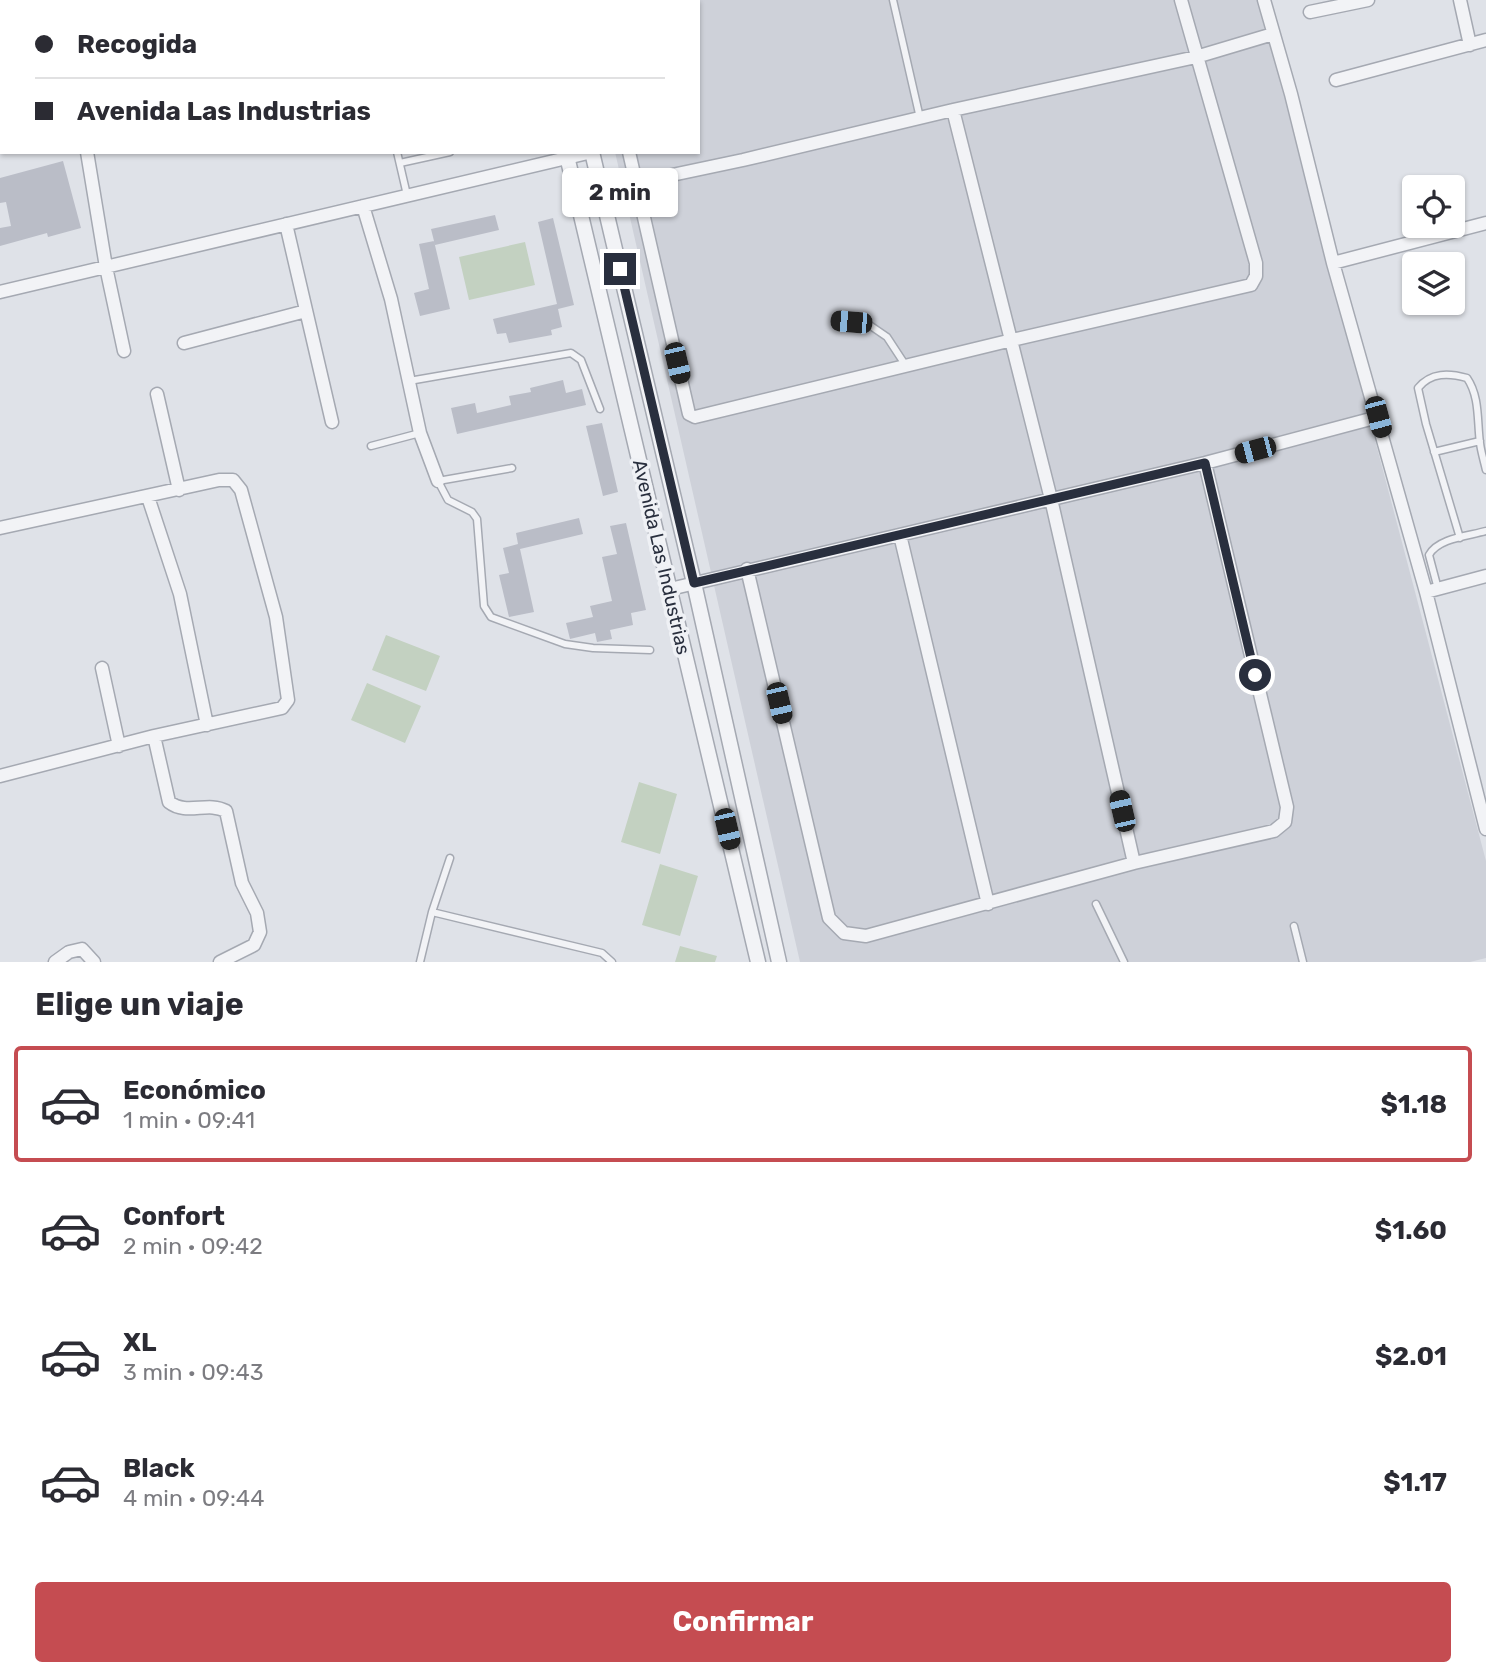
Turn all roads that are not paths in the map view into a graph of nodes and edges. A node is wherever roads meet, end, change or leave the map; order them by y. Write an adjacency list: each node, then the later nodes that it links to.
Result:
1 (893, 0): 13 (lane)
2 (1181, 0): 10 (street)
3 (1264, 0): 7 (street)
4 (1368, 0): 6 (street)
5 (1460, 0): 9 (street)
6 (1310, 12)
7 (1273, 34): 10 (street); 27 (street)
8 (1486, 40): 9 (street)
9 (1470, 46): 11 (street)
10 (1196, 57): 12 (street); 32 (street)
11 (1336, 80)
12 (953, 110): 13 (street); 32 (street)
13 (920, 118): 21 (street)
14 (87, 154): 28 (street)
15 (398, 154): 20 (lane)
16 (441, 154): 20 (lane)
17 (592, 154): 22 (street, Avenida Las Industrias)
18 (629, 154): 21 (street)
19 (567, 155): 23 (street); 59 (street, Avenida Las Industrias)
20 (400, 163): 23 (lane)
21 (636, 184): 22 (street); 35 (street)
22 (601, 190): 58 (street, Avenida Las Industrias)
23 (407, 195): 24 (street)
24 (363, 206): 26 (street); 36 (street)
25 (1486, 223): 27 (street)
26 (286, 224): 28 (street); 30 (street)
27 (1333, 263): 39 (street)
28 (106, 267): 29 (street); 34 (street)
29 (0, 292)
30 (306, 312): 33 (street); 40 (street)
31 (835, 321): 35 (lane)
32 (1012, 340): 35 (street); 51 (street)
33 (184, 343)
34 (124, 351)
35 (906, 366)
36 (409, 381): 38 (lane); 41 (street)
37 (157, 394): 49 (street)
38 (600, 409)
39 (1378, 417): 45 (street); 60 (street)
40 (332, 422)
41 (420, 433): 43 (lane); 48 (street)
42 (1480, 441): 44 (lane); 44 (lane); 47 (lane)
43 (371, 446)
44 (1434, 452): 55 (lane)
45 (1205, 463): 51 (street); 69 (street)
46 (512, 468): 48 (lane)
47 (1486, 470)
48 (438, 481): 61 (lane)
49 (179, 490): 50 (street); 63 (street)
50 (148, 497): 52 (street); 63 (street)
51 (1051, 499): 54 (street); 69 (street)
52 (0, 528)
53 (1486, 531): 55 (lane)
54 (900, 535): 56 (street); 70 (street)
55 (1460, 538): 60 (lane)
56 (747, 569): 58 (street); 70 (street)
57 (1486, 576): 60 (street)
58 (694, 583): 59 (street); 80 (street, Avenida Las Industrias)
59 (670, 589): 79 (street, Avenida Las Industrias)
60 (1432, 591): 67 (street)
61 (650, 650)
62 (102, 668): 65 (street)
63 (207, 724): 64 (street)
64 (154, 736): 65 (street); 76 (street)
65 (119, 746): 66 (street)
66 (0, 776)
67 (1486, 829)
68 (450, 858): 72 (lane)
69 (1134, 863): 70 (street)
70 (988, 904)
71 (1096, 904): 81 (lane)
72 (432, 912): 77 (lane); 78 (lane)
73 (1294, 926): 82 (lane)
74 (55, 962): 75 (street)
75 (94, 962)
76 (220, 962)
77 (420, 962)
78 (612, 962)
79 (758, 962)
80 (779, 962)
81 (1124, 962)
82 (1303, 962)

